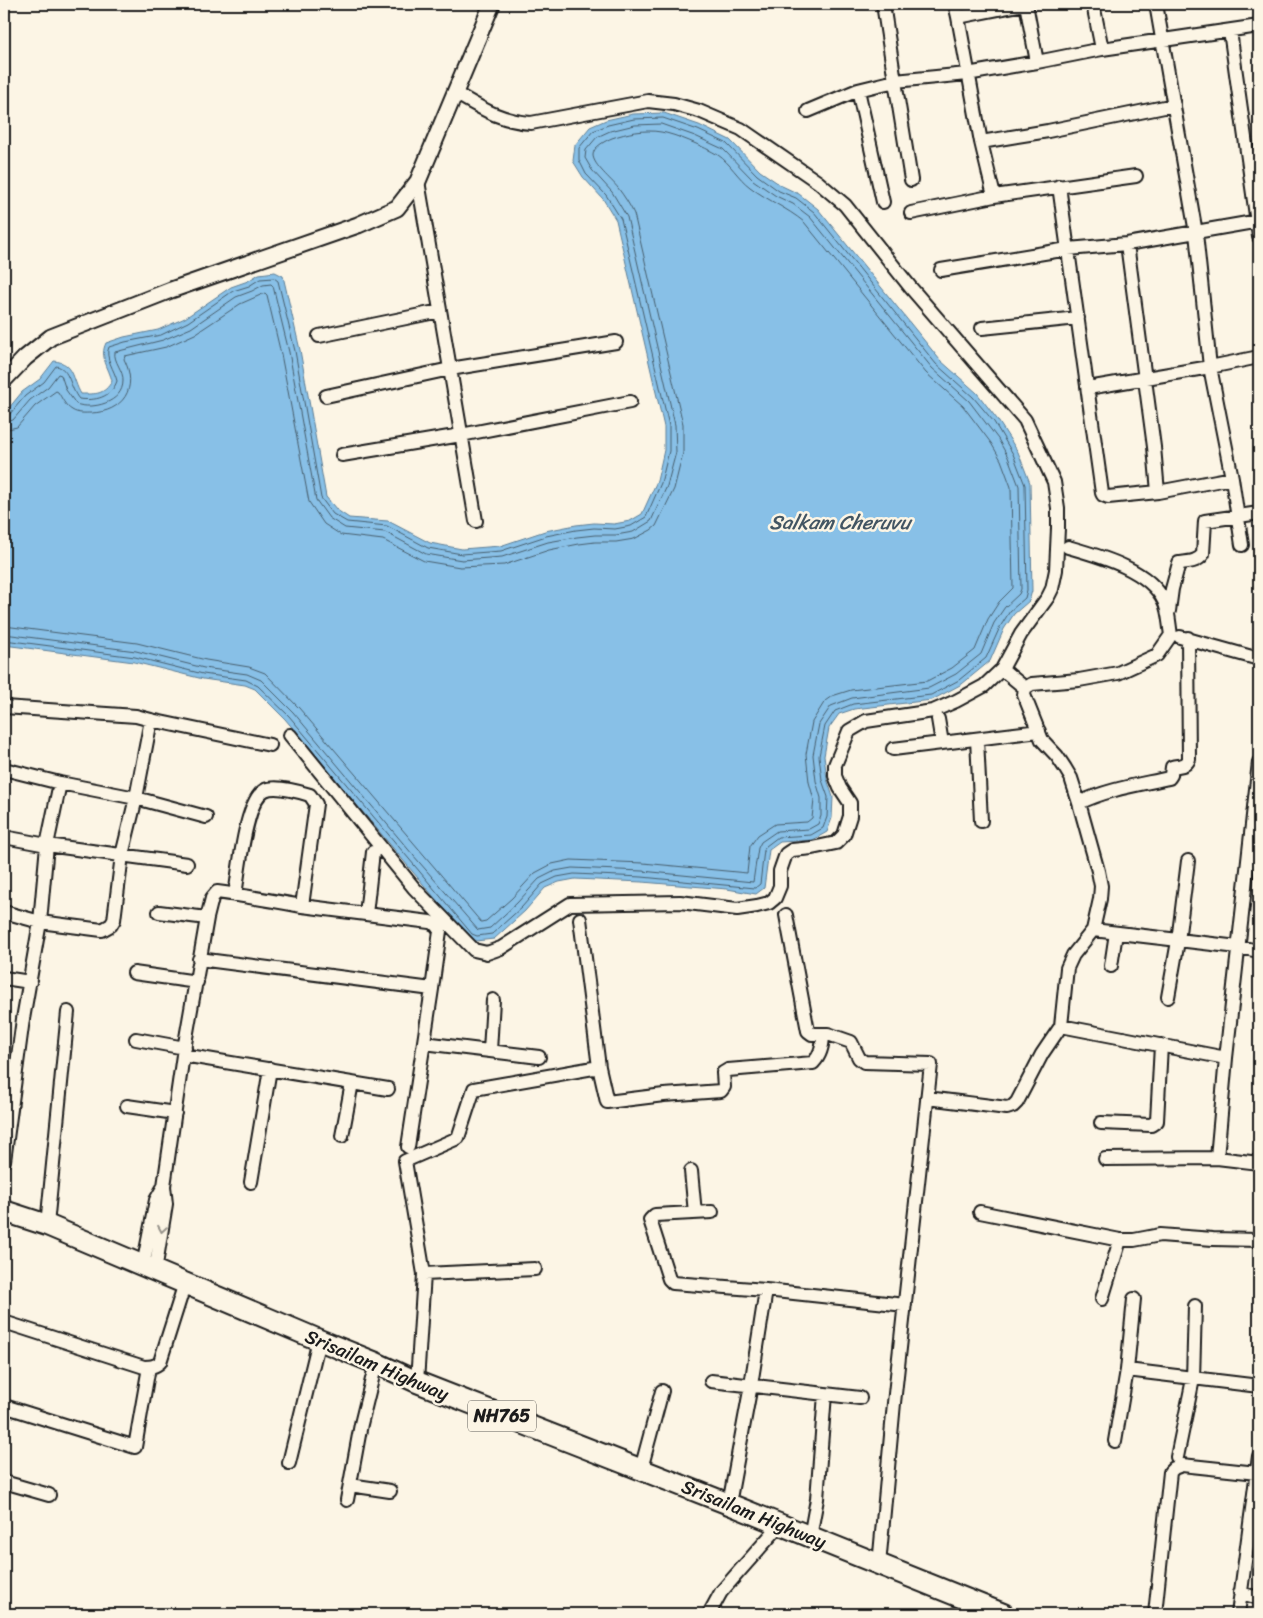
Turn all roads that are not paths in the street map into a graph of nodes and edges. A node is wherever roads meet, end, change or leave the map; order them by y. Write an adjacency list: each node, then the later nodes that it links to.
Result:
1 (492, 4): 16 (street)
2 (883, 4): 14 (street)
3 (955, 4): 7 (street)
4 (1025, 4): 7 (street); 12 (street)
5 (1093, 4): 11 (street)
6 (1156, 4): 10 (street)
7 (958, 17): 13 (street)
8 (1259, 26): 9 (street)
9 (1230, 31): 10 (street); 27 (street)
10 (1164, 40): 11 (street); 17 (street)
11 (1102, 49): 12 (street)
12 (1037, 62): 13 (street)
13 (967, 74): 14 (street); 19 (street)
14 (895, 81): 15 (street); 21 (street)
15 (858, 90): 18 (street); 25 (street)
16 (455, 93): 22 (street); 59 (street)
17 (1174, 105): 19 (street); 28 (street)
18 (808, 111)
19 (981, 142): 24 (street)
20 (1136, 176): 23 (street)
21 (911, 180)
22 (418, 181): 33 (street); 42 (street)
23 (1059, 186): 24 (street); 31 (street)
24 (994, 196): 26 (street)
25 (884, 202)
26 (911, 213)
27 (1258, 221): 28 (street); 29 (street)
28 (1196, 233): 30 (street); 39 (street)
29 (1259, 237)
30 (1127, 244): 31 (street); 41 (street)
31 (1068, 249): 32 (street); 34 (street)
32 (941, 270)
33 (440, 311): 36 (street); 40 (street)
34 (1078, 318): 35 (street); 43 (street)
35 (982, 328)
36 (319, 336)
37 (616, 342): 40 (street)
38 (1259, 357): 39 (street)
39 (1210, 367): 41 (street); 48 (street)
40 (450, 370): 44 (street); 46 (street)
41 (1145, 377): 43 (street); 49 (street)
42 (4, 380)
43 (1088, 388): 49 (street)
44 (326, 396)
45 (630, 402): 46 (street)
46 (461, 435): 47 (street); 52 (street)
47 (342, 455)
48 (1232, 478): 49 (street); 51 (street)
49 (1158, 492)
50 (1259, 513): 51 (street)
51 (1238, 516): 53 (street); 55 (street)
52 (476, 521)
53 (1242, 545)
54 (1068, 547): 55 (street)
55 (1168, 615): 56 (street)
56 (1171, 635): 57 (street); 60 (street)
57 (1188, 638): 58 (street); 74 (street)
58 (1259, 659)
59 (1002, 669): 60 (street); 65 (street)
60 (1025, 688): 64 (street)
61 (4, 707): 63 (street)
62 (938, 719): 67 (street)
63 (151, 720): 68 (street); 73 (street)
64 (1039, 731): 66 (street); 74 (street)
65 (290, 735)
66 (977, 739): 67 (street); 76 (street)
67 (942, 743): 69 (street)
68 (270, 745)
69 (893, 749)
70 (1259, 768): 95 (street)
71 (4, 769): 72 (street)
72 (60, 783): 73 (street); 78 (street)
73 (136, 798): 75 (street); 80 (street)
74 (1079, 803): 92 (street)
75 (206, 818)
76 (981, 821)
77 (4, 837): 78 (street)
78 (47, 845): 80 (street); 91 (street)
79 (373, 852): 87 (street)
80 (122, 855): 82 (street); 91 (street)
81 (1188, 861): 94 (street)
82 (187, 864)
83 (235, 895): 84 (street); 84 (street); 89 (street)
84 (302, 906): 87 (street)
85 (4, 912): 91 (street)
86 (159, 912): 89 (street)
87 (366, 914): 103 (street)
88 (786, 915): 108 (street)
89 (207, 918): 97 (street)
90 (580, 919): 116 (street)
91 (40, 922): 101 (street)
92 (1094, 930): 93 (street); 107 (street)
93 (1116, 933): 94 (street); 98 (street)
94 (1178, 941): 95 (street); 104 (street)
95 (1238, 947): 96 (street); 115 (street)
96 (1259, 951)
97 (200, 959): 102 (street); 103 (street)
98 (1111, 966)
99 (134, 973): 102 (street)
100 (4, 978): 101 (street)
101 (30, 982): 128 (street)
102 (197, 982): 112 (street)
103 (432, 989): 110 (street)
104 (1168, 997)
105 (493, 1000): 113 (street)
106 (68, 1012): 136 (street)
107 (1061, 1026): 111 (street); 120 (street)
108 (823, 1034): 116 (street); 120 (street)
109 (136, 1039): 112 (street)
110 (424, 1043): 113 (street); 125 (street)
111 (1161, 1045): 115 (street); 123 (street)
112 (184, 1051): 117 (street); 122 (street)
113 (490, 1051): 114 (street)
114 (539, 1057)
115 (1226, 1058): 126 (street)
116 (599, 1067): 141 (street)
117 (270, 1069): 118 (street); 131 (street)
118 (352, 1083): 119 (street); 124 (street)
119 (388, 1089)
120 (927, 1098): 146 (street)
121 (127, 1106): 122 (street)
122 (175, 1113): 139 (street)
123 (1101, 1123)
124 (342, 1136)
125 (408, 1147)
126 (1217, 1158): 127 (street); 129 (street)
127 (1105, 1159)
128 (4, 1161)
129 (1259, 1164)
130 (691, 1171): 135 (street)
131 (251, 1182)
132 (4, 1211): 136 (highway, Srisailam Highway / NH765)
133 (712, 1212): 135 (street)
134 (980, 1212): 137 (street)
135 (695, 1213): 143 (street)
136 (47, 1225): 139 (highway, Srisailam Highway / NH765)
137 (1120, 1240): 138 (street); 144 (street)
138 (1259, 1240)
139 (149, 1269): 142 (highway, Srisailam Highway / NH765)
140 (535, 1269): 141 (street)
141 (424, 1274): 155 (street)
142 (185, 1283): 149 (highway, Srisailam Highway / NH765); 151 (street)
143 (766, 1290): 146 (street); 156 (street)
144 (1102, 1299)
145 (1134, 1299): 152 (street)
146 (905, 1306): 176 (street)
147 (1195, 1306): 153 (street)
148 (4, 1322): 151 (street)
149 (319, 1340): 150 (highway, Srisailam Highway / NH765); 165 (street)
150 (376, 1363): 155 (highway, Srisailam Highway / NH765); 169 (street)
151 (149, 1367): 161 (street)
152 (1127, 1370): 153 (street); 162 (street)
153 (1193, 1379): 157 (street); 164 (street)
154 (711, 1381): 156 (street)
155 (416, 1382): 166 (highway, Srisailam Highway / NH765)
156 (751, 1385): 159 (street); 173 (street)
157 (1259, 1386)
158 (662, 1392): 166 (street)
159 (824, 1394): 160 (street); 175 (street)
160 (860, 1398)
161 (4, 1406)
162 (1115, 1441)
163 (1259, 1456): 167 (street)
164 (1177, 1457)
165 (289, 1463)
166 (641, 1470): 173 (highway, Srisailam Highway / NH765)
167 (1257, 1473): 177 (street); 181 (street)
168 (4, 1482): 171 (street)
169 (350, 1485): 170 (street); 172 (street)
170 (390, 1492)
171 (50, 1495)
172 (347, 1500)
173 (729, 1504): 174 (highway, Srisailam Highway / NH765)
174 (780, 1525): 175 (highway, Srisailam Highway / NH765); 179 (street)
175 (810, 1537): 176 (highway, Srisailam Highway / NH765)
176 (879, 1564): 180 (highway, Srisailam Highway / NH765)
177 (1240, 1593): 178 (street); 182 (street)
178 (1259, 1598)
179 (709, 1614)
180 (1004, 1614)
181 (1155, 1614)
182 (1238, 1614)

